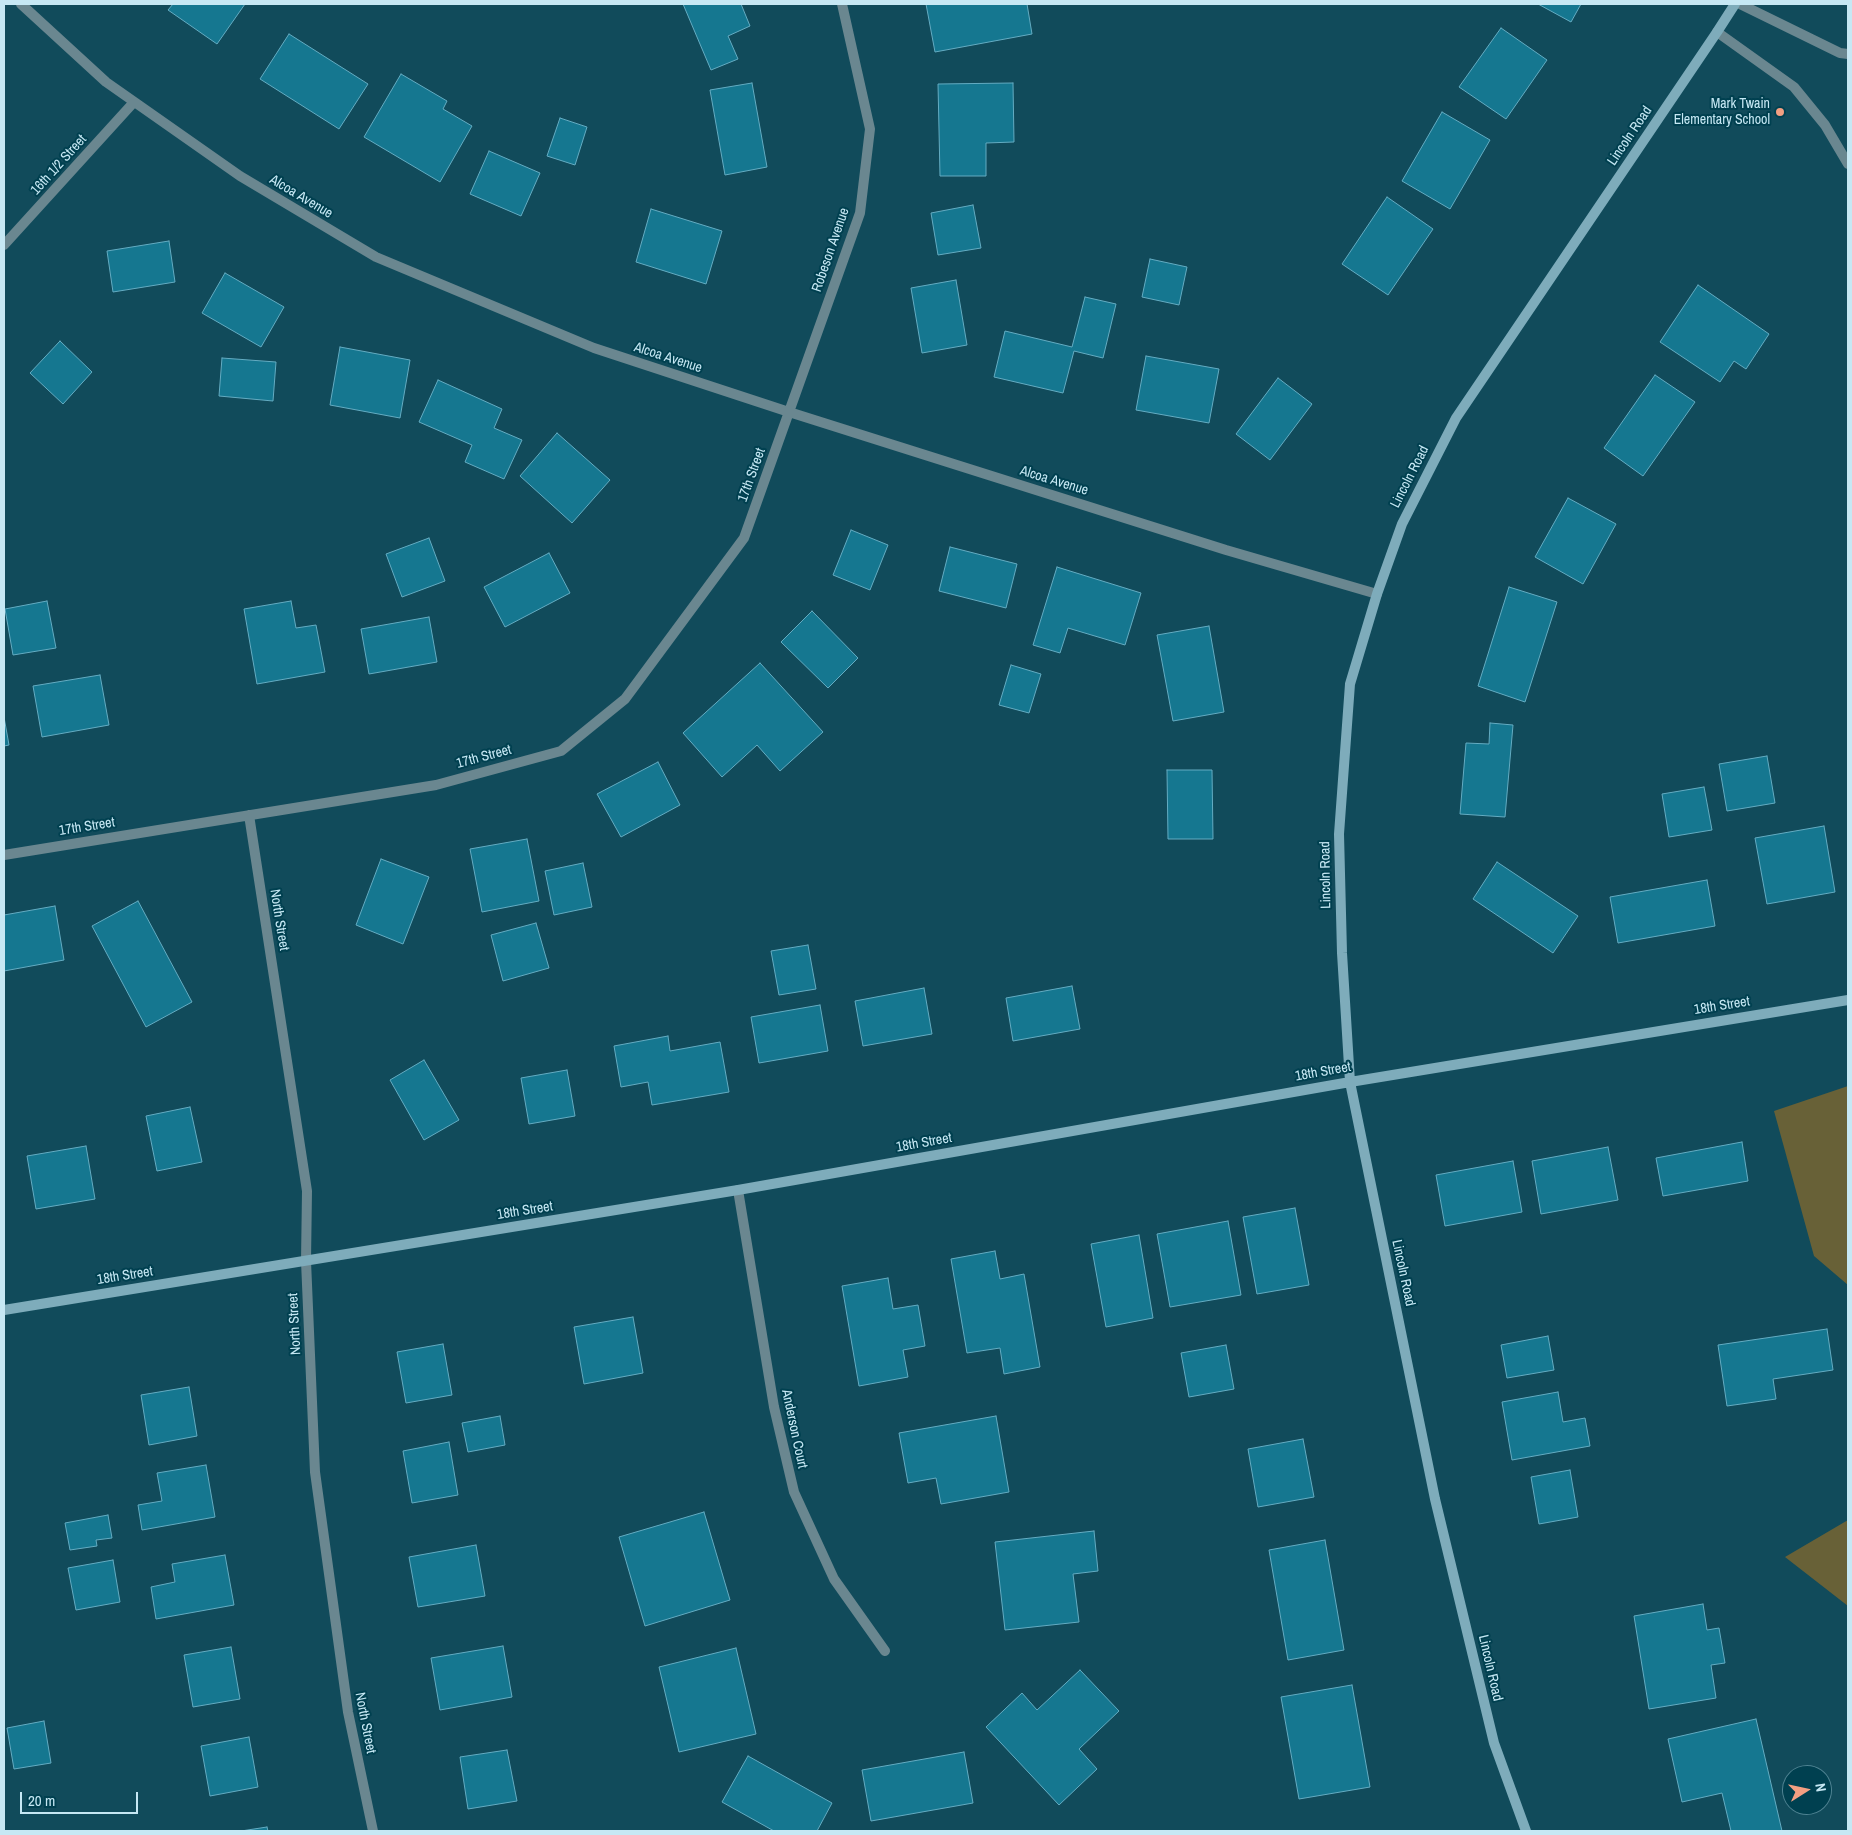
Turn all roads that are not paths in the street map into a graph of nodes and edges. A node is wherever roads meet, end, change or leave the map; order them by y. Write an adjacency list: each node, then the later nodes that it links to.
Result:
1 (21, 4): 7 (street, Alcoa Avenue)
2 (842, 4): 10 (street, Robeson Avenue)
3 (1735, 4): 5 (street, Lincoln Road)
4 (1740, 4): 6 (street)
5 (1718, 32): 8 (street); 11 (street, Lincoln Road)
6 (1848, 54)
7 (134, 102): 9 (street, 16th 1/2 Street); 10 (street, Alcoa Avenue)
8 (1848, 164)
9 (4, 245)
10 (789, 412): 11 (street, Alcoa Avenue); 12 (street, 17th Street)
11 (1377, 594): 15 (street, Lincoln Road)
12 (249, 815): 13 (street, 17th Street); 17 (street, North Street)
13 (4, 855)
14 (1848, 1000): 15 (street, 18th Street)
15 (1350, 1082): 16 (street, 18th Street); 21 (street, Lincoln Road)
16 (738, 1190): 17 (street, 18th Street); 19 (street, Anderson Court)
17 (306, 1261): 18 (street, 18th Street); 20 (street, North Street)
18 (4, 1310)
19 (885, 1651)
20 (373, 1831)
21 (1526, 1831)

